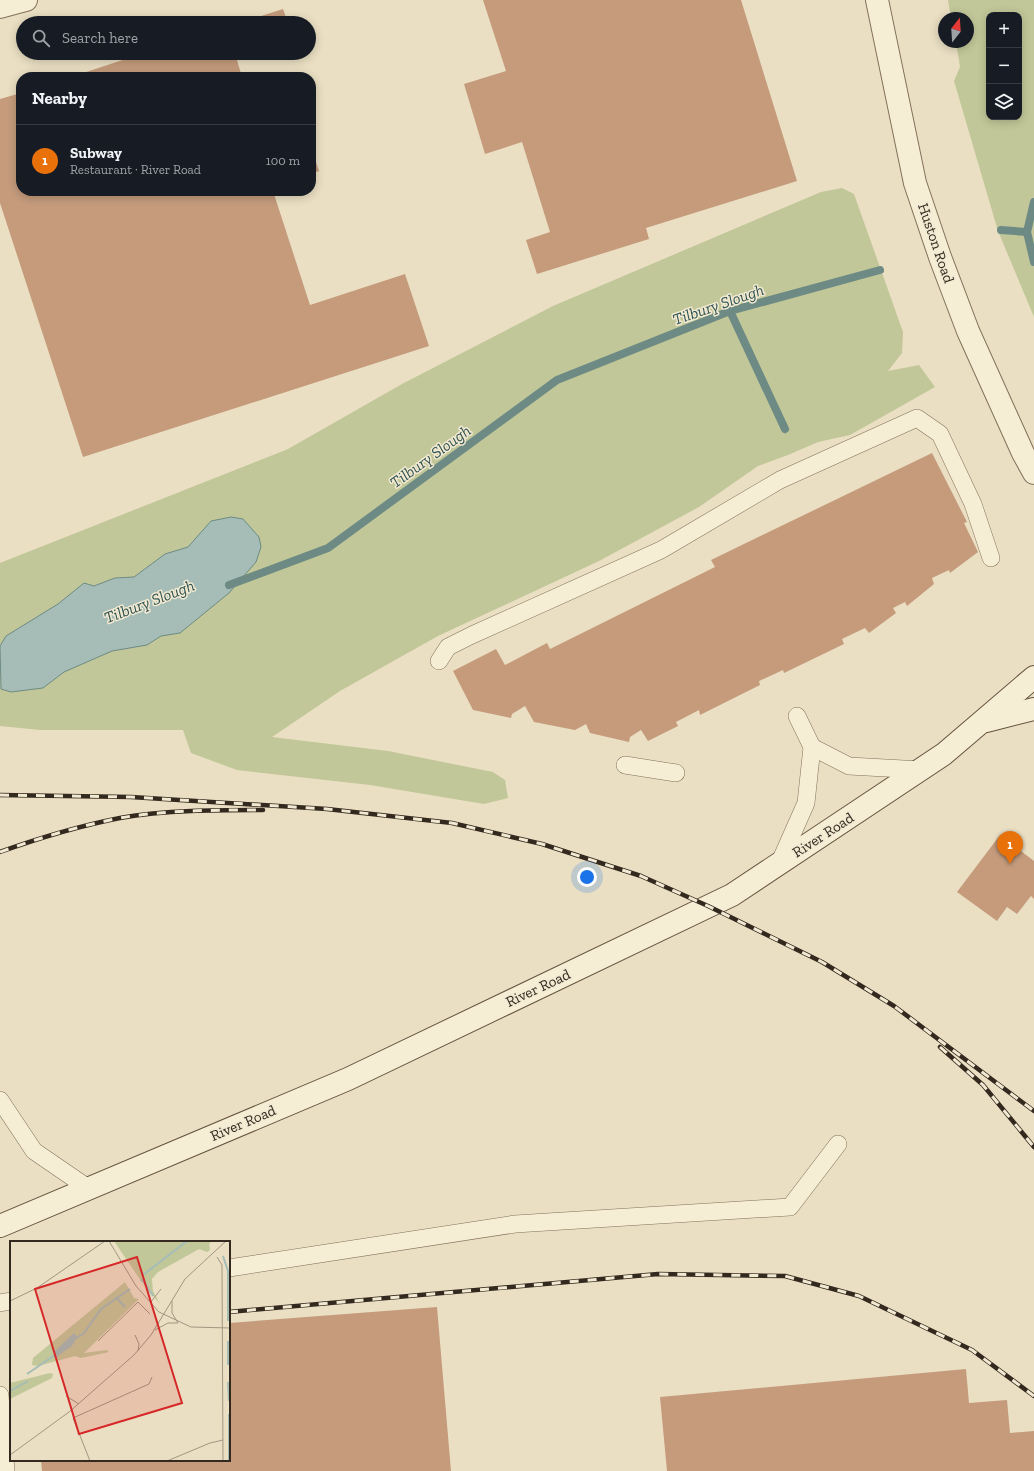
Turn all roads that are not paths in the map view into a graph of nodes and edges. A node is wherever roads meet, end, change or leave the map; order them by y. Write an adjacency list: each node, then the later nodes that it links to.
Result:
1 (26, 0): 3 (main road)
2 (877, 0): 4 (main road, Huston Road)
3 (0, 7)
4 (1029, 450): 5 (main road, Huston Road)
5 (1034, 473)
6 (991, 558): 7 (lane)
7 (439, 661)
8 (1034, 677): 11 (main road, River Road)
9 (1034, 709): 11 (main road)
10 (797, 716): 12 (lane)
11 (982, 722): 14 (main road, River Road)
12 (812, 747): 14 (lane); 16 (lane)
13 (625, 765): 15 (lane)
14 (922, 770): 16 (main road, River Road)
15 (676, 773)
16 (779, 864): 19 (main road, River Road)
17 (0, 1100): 19 (lane)
18 (838, 1144): 21 (lane)
19 (88, 1188): 20 (main road, River Road)
20 (0, 1226)
21 (230, 1268)
22 (10, 1302): 23 (lane)
23 (0, 1303)
24 (0, 1395): 25 (lane)
25 (6, 1471)

